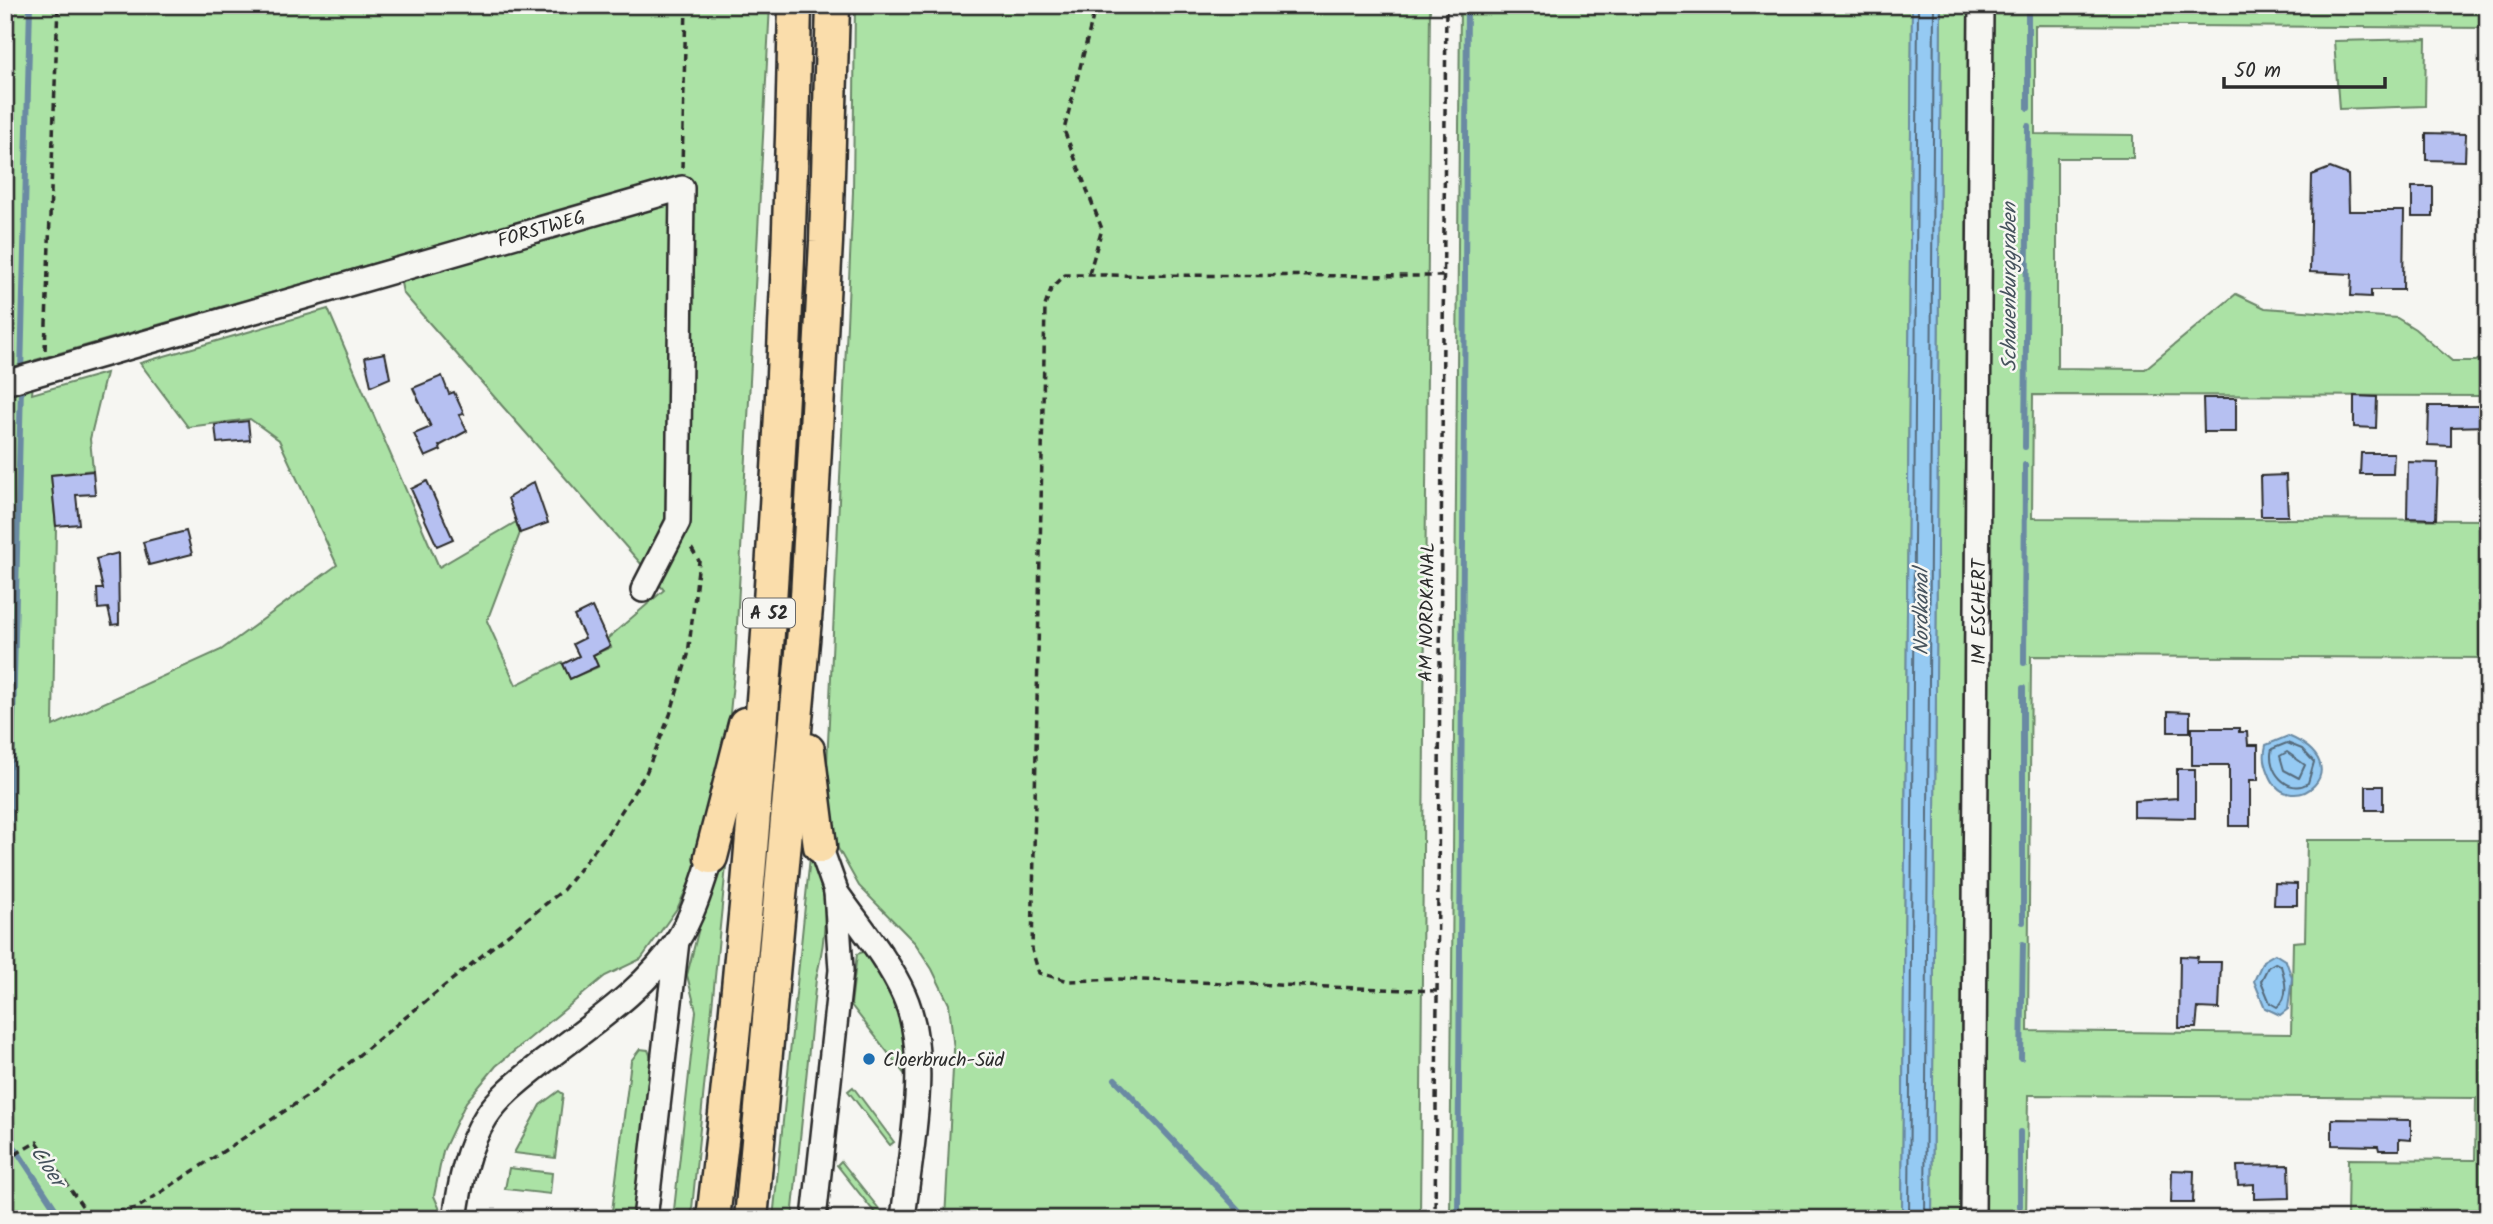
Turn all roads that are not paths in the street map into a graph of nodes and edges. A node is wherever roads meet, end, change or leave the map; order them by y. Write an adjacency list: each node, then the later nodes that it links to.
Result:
1 (795, 5): 7 (highway, A 52)
2 (833, 5): 6 (highway, A 52)
3 (1981, 5): 18 (street, IM ESCHERT)
4 (5, 383): 5 (street, FORSTWEG)
5 (643, 590)
6 (807, 597): 8 (highway); 15 (highway, A 52)
7 (769, 624): 9 (highway); 14 (highway, A 52)
8 (820, 846): 10 (street)
9 (711, 857): 11 (street)
10 (836, 891): 16 (street); 17 (street)
11 (677, 941): 12 (street); 13 (street)
12 (455, 1219)
13 (645, 1219)
14 (713, 1219)
15 (751, 1219)
16 (814, 1219)
17 (903, 1219)
18 (1973, 1219)

